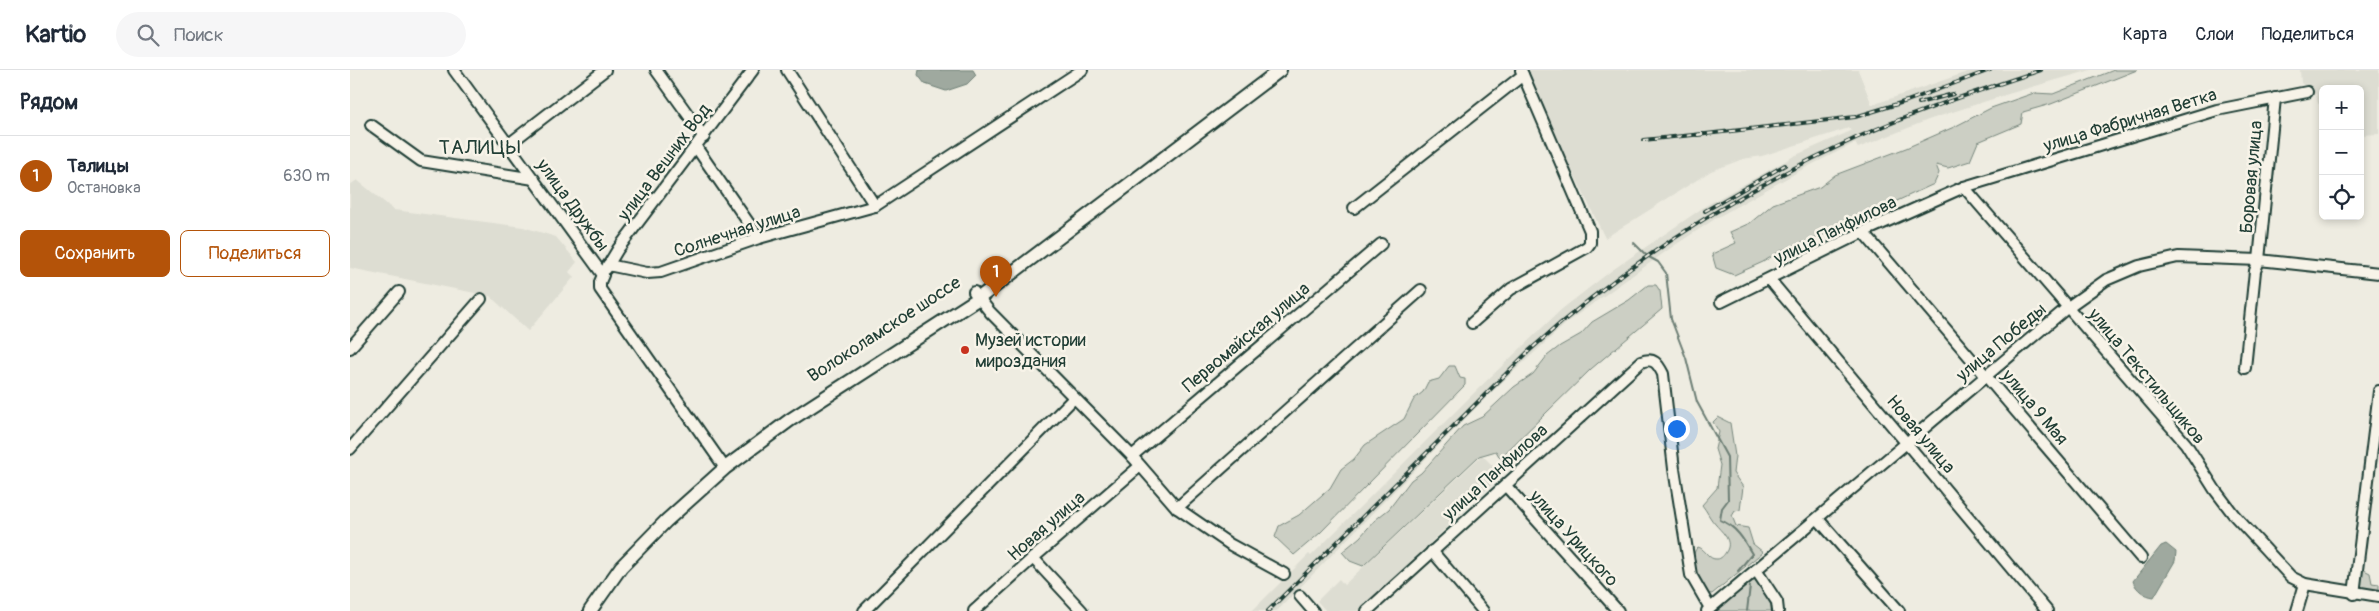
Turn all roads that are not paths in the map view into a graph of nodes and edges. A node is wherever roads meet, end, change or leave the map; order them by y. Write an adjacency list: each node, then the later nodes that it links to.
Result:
1 (454, 70): 15 (street, улица Дружбы)
2 (605, 70): 15 (street)
3 (656, 70): 14 (street)
4 (754, 70): 14 (street, улица Вешних Вод)
5 (787, 70): 19 (street)
6 (1082, 70): 19 (street, Солнечная улица)
7 (1267, 70): 10 (main road)
8 (1280, 70): 10 (main road)
9 (1522, 73): 20 (street); 34 (street)
10 (1256, 84): 30 (main road, Волоколамское шоссе)
11 (2307, 92): 12 (street, улица Фабричная Ветка)
12 (2275, 98): 18 (street, улица Фабричная Ветка); 24 (street, Боровая улица)
13 (371, 125): 17 (street)
14 (704, 136): 16 (street, улица Вешних Вод)
15 (509, 144): 17 (street, улица Дружбы)
16 (696, 147): 22 (street); 25 (street, улица Вешних Вод)
17 (534, 179): 25 (street, улица Дружбы)
18 (1964, 187): 21 (street, улица Панфилова); 33 (street, улица Текстильщиков)
19 (875, 206): 22 (street, Солнечная улица)
20 (1354, 208)
21 (1863, 232): 27 (street, улица Панфилова); 37 (street, улица 9 Мая)
22 (759, 238): 25 (street, Солнечная улица)
23 (1381, 244): 42 (street, Первомайская улица)
24 (2259, 260): 26 (street, улица Победы); 33 (street, улица Победы); 36 (street, Боровая улица)
25 (605, 270): 43 (street, улица Дружбы)
26 (2379, 273)
27 (1770, 280): 32 (street, улица Панфилова); 40 (street, Новая улица)
28 (1421, 290): 46 (street)
29 (399, 292): 35 (street)
30 (976, 295): 39 (street); 43 (main road, Волоколамское шоссе)
31 (481, 299): 41 (street)
32 (1721, 302)
33 (2068, 307): 37 (street, улица Победы); 53 (street, улица Текстильщиков)
34 (1472, 323)
35 (350, 348)
36 (2245, 368)
37 (1987, 376): 40 (street, улица Победы); 50 (street, улица 9 Мая)
38 (2379, 391): 54 (street)
39 (1074, 398): 42 (street); 60 (street)
40 (1908, 442): 47 (street, улица Победы); 69 (street, Новая улица)
41 (350, 449)
42 (1132, 456): 44 (street)
43 (722, 465): 58 (main road, Волоколамское шоссе); 59 (main road, Волоколамское шоссе)
44 (1140, 466): 46 (street); 49 (street, Новая улица)
45 (1506, 486): 48 (street, улица Панфилова); 57 (street, улица Панфилова); 66 (street, улица Урицкого)
46 (1177, 508): 52 (street)
47 (1818, 519): 51 (street, улица Победы); 68 (street)
48 (1432, 550): 64 (street, улица Панфилова); 65 (street)
49 (1033, 558): 61 (street, Новая улица); 62 (street)
50 (2141, 558)
51 (1756, 570): 57 (street, улица Победы); 67 (street)
52 (1284, 574)
53 (2304, 584): 54 (street); 70 (street)
54 (2354, 594): 56 (street)
55 (1300, 596): 63 (street)
56 (2379, 596)
57 (1708, 610)
58 (580, 611)
59 (590, 611)
60 (864, 611)
61 (974, 611)
62 (1082, 611)
63 (1313, 611)
64 (1367, 611)
65 (1483, 611)
66 (1618, 611)
67 (1778, 611)
68 (1899, 611)
69 (2046, 611)
70 (2297, 611)

